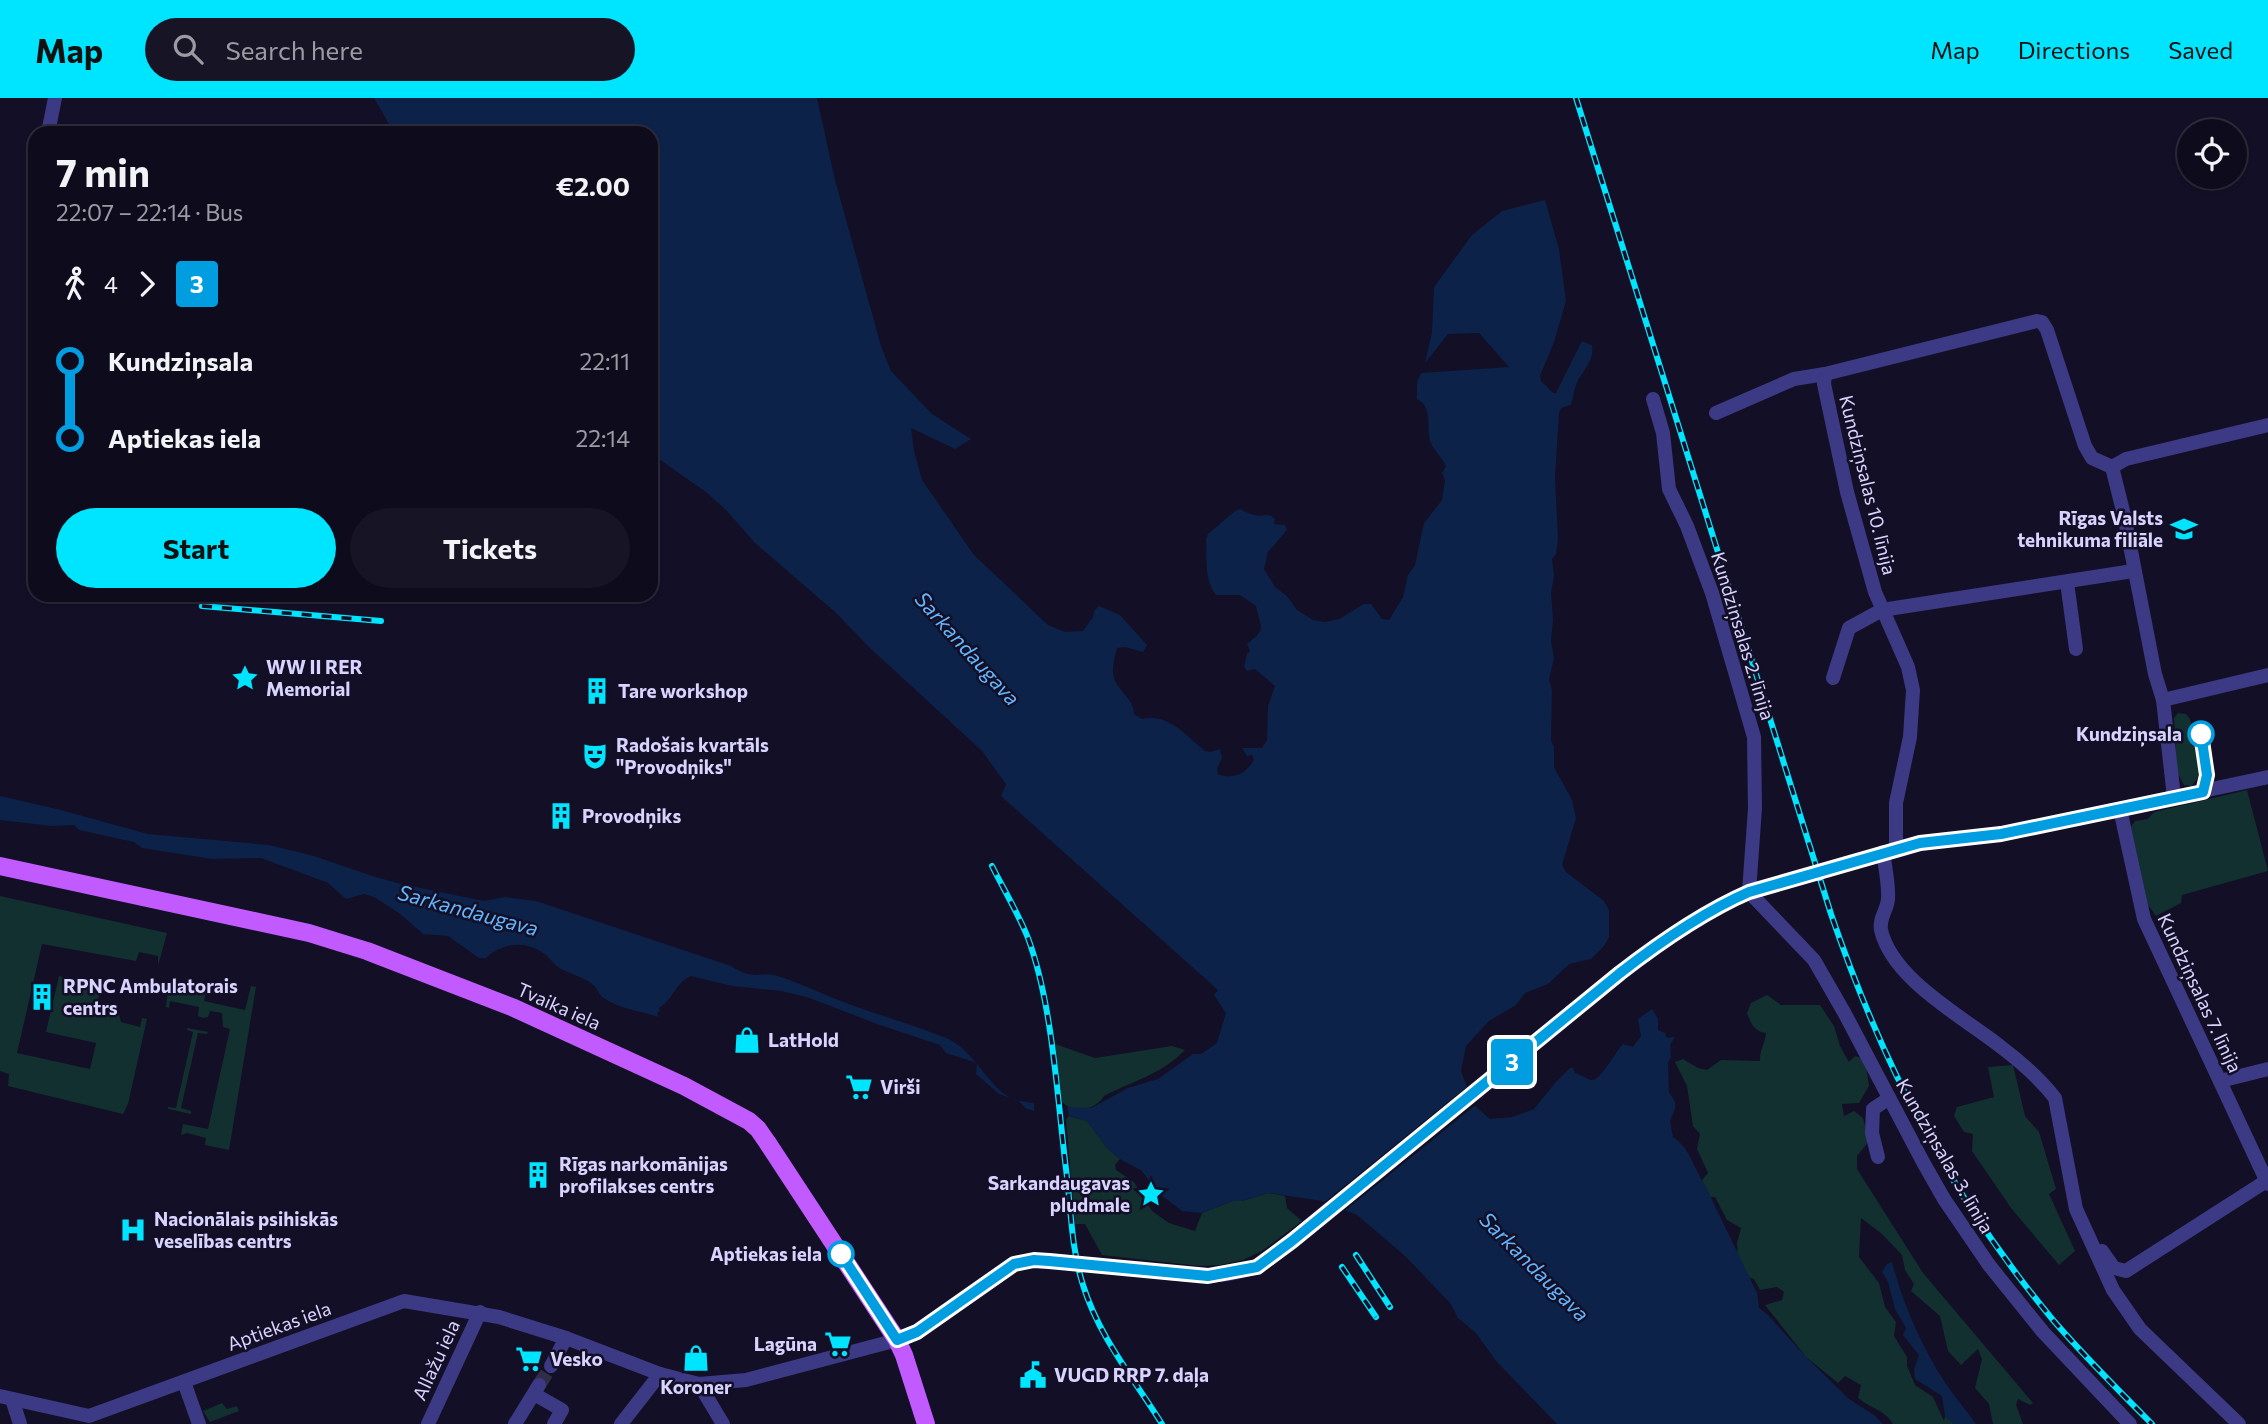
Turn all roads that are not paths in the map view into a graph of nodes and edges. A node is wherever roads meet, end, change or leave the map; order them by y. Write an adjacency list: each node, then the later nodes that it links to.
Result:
1 (55, 98): 2 (street)
2 (49, 126)
3 (1825, 374): 5 (street); 7 (street); 10 (street, Kundziņsalas 10. līnija)
4 (1653, 399): 20 (street, Kundziņsalas 2. līnija)
5 (1716, 413)
6 (2268, 425): 7 (street)
7 (2112, 467): 8 (street)
8 (2133, 571): 9 (street); 14 (street)
9 (2067, 582): 10 (street); 11 (street)
10 (1882, 610): 13 (street); 18 (street, Kundziņsalas 10. līnija)
11 (2076, 649)
12 (2268, 675): 14 (street)
13 (1833, 678)
14 (2163, 700): 16 (street)
15 (2268, 777): 16 (street, Aptiekas iela)
16 (2174, 797): 17 (street, Aptiekas iela)
17 (2119, 809): 18 (street, Aptiekas iela); 22 (street, Kundziņsalas 7. līnija)
18 (1890, 850): 20 (street, Aptiekas iela); 26 (street, Kundziņsalas 10. līnija)
19 (0, 866): 29 (main road, Tvaika iela)
20 (1749, 892): 23 (street, Kundziņsalas 3. līnija); 29 (street, Aptiekas iela)
21 (2268, 1069): 22 (street)
22 (2220, 1082): 25 (street, Kundziņsalas 7. līnija)
23 (1888, 1099): 24 (street); 43 (street, Kundziņsalas 3. līnija)
24 (1878, 1157)
25 (2267, 1181): 26 (street)
26 (2088, 1236): 44 (street, Kundziņsalas 10. līnija)
27 (480, 1312): 28 (street, Aptiekas iela); 32 (street, Aptiekas iela); 35 (street, Allažu iela)
28 (566, 1338): 30 (street); 31 (street, Aptiekas iela)
29 (897, 1340): 33 (street, Aptiekas iela); 42 (main road, Tvaika iela)
30 (551, 1366)
31 (660, 1374): 33 (street, Aptiekas iela); 40 (street)
32 (184, 1382): 34 (street, Aptiekas iela); 37 (street)
33 (699, 1384): 41 (street)
34 (6, 1398): 36 (street)
35 (433, 1422)
36 (20, 1424)
37 (199, 1424)
38 (515, 1424): 39 (street)
39 (554, 1424)
40 (621, 1424)
41 (723, 1424)
42 (926, 1424)
43 (2130, 1424)
44 (2239, 1424)

